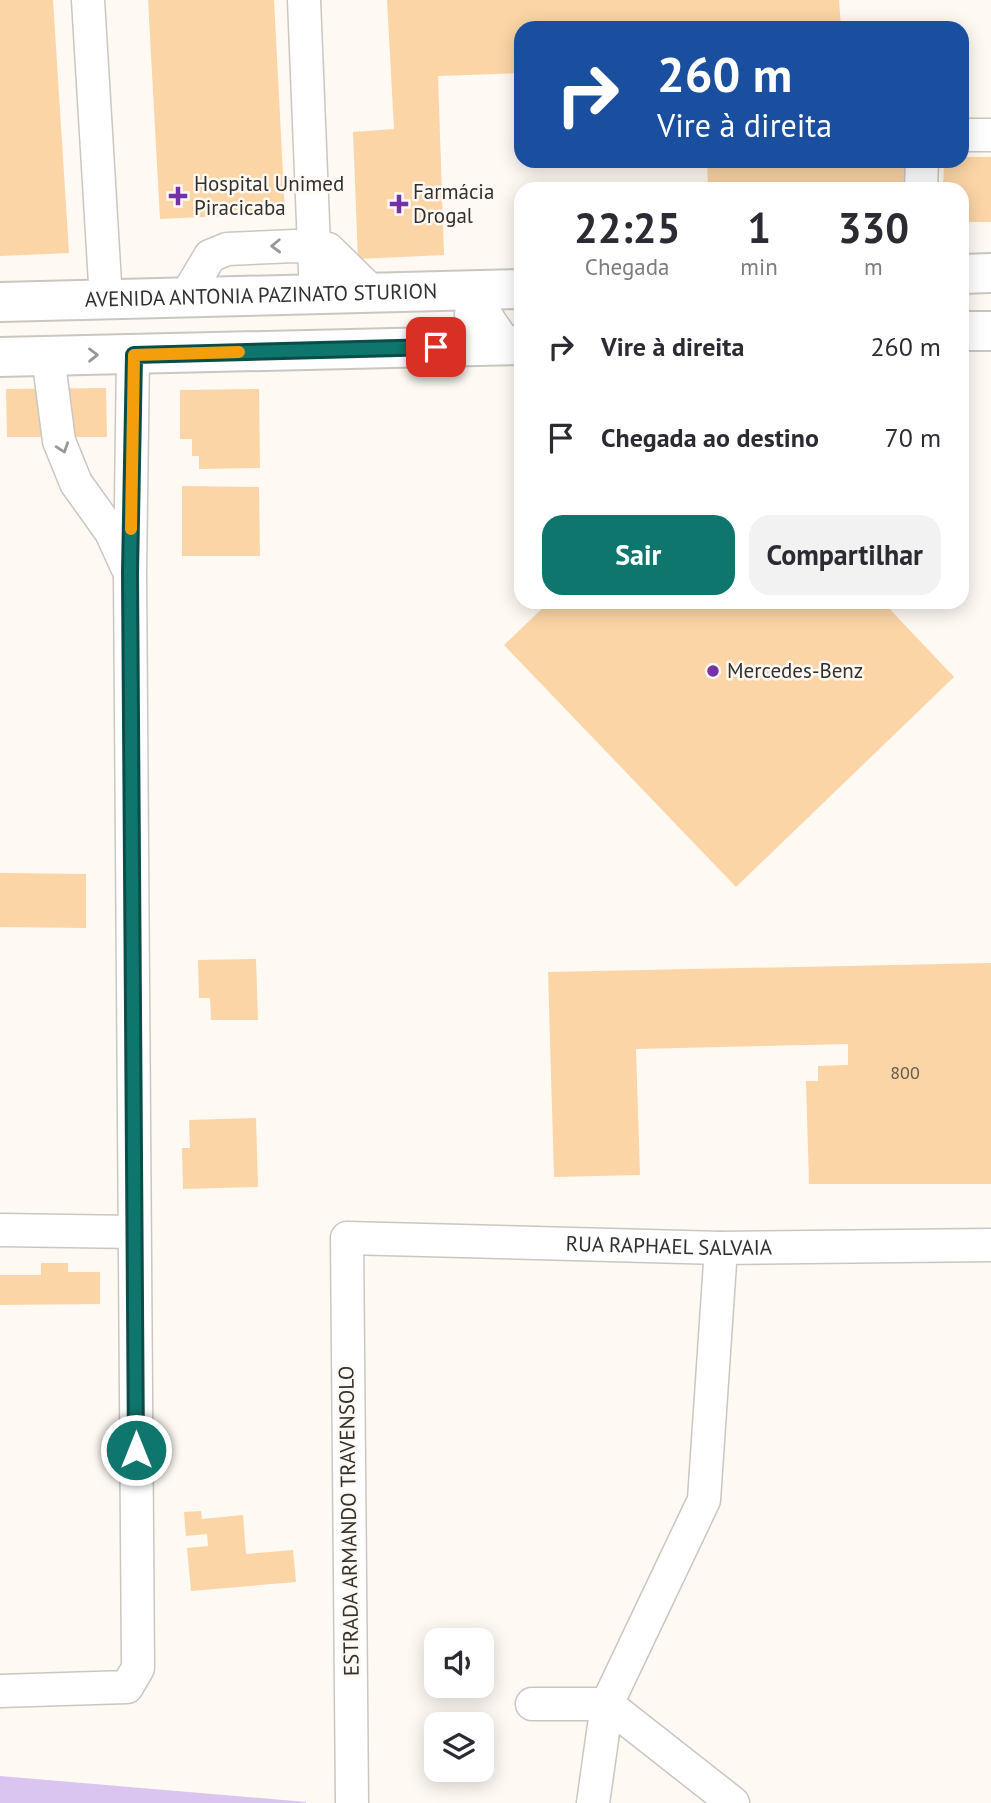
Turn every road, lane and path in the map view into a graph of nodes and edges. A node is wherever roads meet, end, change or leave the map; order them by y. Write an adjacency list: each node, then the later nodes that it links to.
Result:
1 (88, 0): 12 (street)
2 (304, 0): 5 (street)
3 (969, 135): 4 (street)
4 (991, 135)
5 (314, 247): 8 (street); 9 (street); 10 (street, one-way to 10)
6 (969, 274): 7 (main road)
7 (991, 274)
8 (374, 294): 9 (main road, AVENIDA ANTONIA PAZINATO STURION); 14 (main road, AVENIDA ANTONIA PAZINATO STURION)
9 (316, 296): 10 (main road, AVENIDA ANTONIA PAZINATO STURION)
10 (185, 298): 12 (main road, AVENIDA ANTONIA PAZINATO STURION)
11 (514, 299): 14 (main road, AVENIDA ANTONIA PAZINATO STURION)
12 (106, 300): 13 (main road, AVENIDA ANTONIA PAZINATO STURION)
13 (0, 302)
14 (498, 320): 17 (main road, AVENIDA ANTONIA PAZINATO STURION)
15 (969, 331): 16 (main road)
16 (991, 331)
17 (134, 355): 18 (main road, AVENIDA ANTONIA PAZINATO STURION, one-way to 17); 20 (street)
18 (48, 356): 19 (main road, AVENIDA ANTONIA PAZINATO STURION); 20 (street, one-way to 20)
19 (0, 358)
20 (130, 573): 22 (street)
21 (0, 1230): 22 (street)
22 (134, 1232): 26 (street)
23 (346, 1238): 25 (street, RUA RAPHAEL SALVAIA); 29 (street, ESTRADA ARMANDO TRAVENSOLO)
24 (991, 1245): 25 (street, RUA RAPHAEL SALVAIA)
25 (721, 1248): 28 (street)
26 (0, 1691)
27 (532, 1704): 28 (street)
28 (607, 1704): 30 (street); 31 (street)
29 (352, 1803)
30 (593, 1803)
31 (733, 1803)

